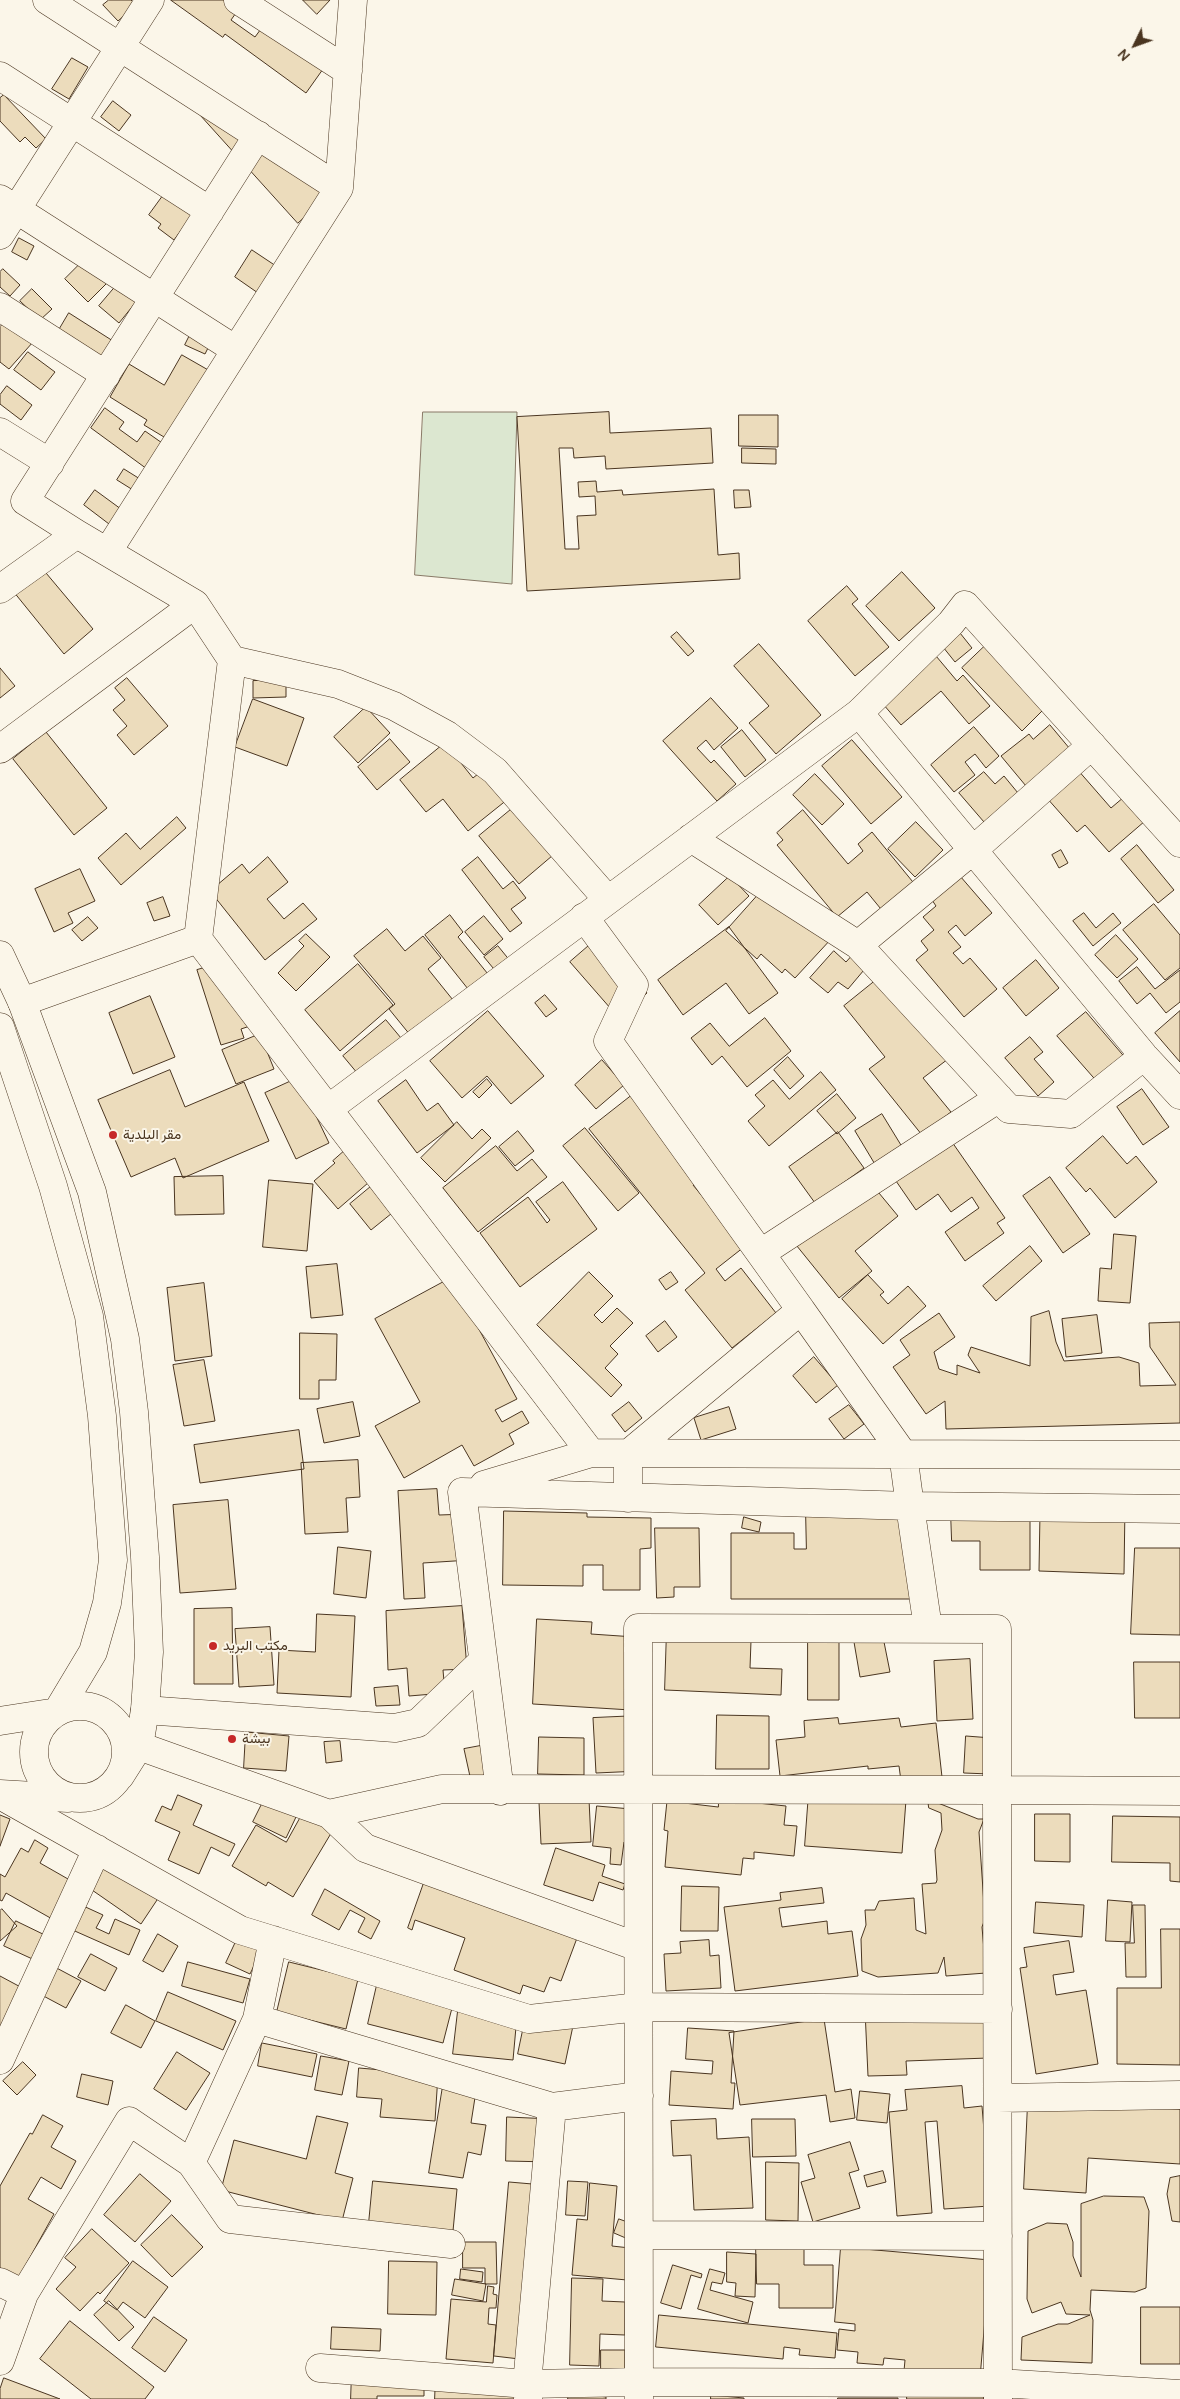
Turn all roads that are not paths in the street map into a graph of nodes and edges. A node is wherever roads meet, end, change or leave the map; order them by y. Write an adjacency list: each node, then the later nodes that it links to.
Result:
1 (47, 0): 5 (street)
2 (150, 0): 5 (street)
3 (238, 0): 6 (street)
4 (353, 0): 6 (street)
5 (120, 47): 8 (street); 9 (street)
6 (348, 71): 10 (street)
7 (0, 76): 8 (street)
8 (72, 122): 11 (street); 12 (street)
9 (258, 136): 10 (street); 12 (street)
10 (340, 188): 16 (street)
11 (8, 204): 13 (street); 14 (street)
12 (210, 211): 14 (street)
13 (0, 235)
14 (155, 298): 16 (street); 17 (street)
15 (0, 307): 17 (street)
16 (236, 350): 21 (street)
17 (106, 375): 19 (street)
18 (0, 432): 19 (street)
19 (50, 463): 20 (street)
20 (77, 534): 21 (street); 22 (street)
21 (108, 551): 23 (street)
22 (0, 590)
23 (195, 604): 24 (street); 27 (street)
24 (232, 660): 31 (street); 33 (street)
25 (859, 713): 26 (street); 28 (street); 30 (street)
26 (1092, 745): 29 (street); 30 (street)
27 (0, 749)
28 (691, 838): 31 (street); 34 (street)
29 (1180, 843)
30 (974, 850): 34 (street); 38 (street)
31 (608, 900): 32 (street)
32 (584, 917): 41 (street); 42 (street)
33 (198, 939): 36 (street); 41 (street)
34 (858, 945): 40 (street)
35 (0, 955): 36 (street)
36 (22, 1002): 54 (street)
37 (0, 1027): 55 (street)
38 (1144, 1056): 39 (street); 40 (street)
39 (1180, 1095)
40 (999, 1098): 42 (street)
41 (328, 1109): 44 (street)
42 (760, 1253): 43 (street)
43 (802, 1310): 45 (street); 46 (street)
44 (591, 1453): 45 (street); 48 (street)
45 (628, 1454): 46 (street); 49 (street)
46 (903, 1454): 47 (street); 50 (street)
47 (1180, 1455)
48 (462, 1492): 49 (street); 53 (street)
49 (628, 1498): 50 (street)
50 (910, 1506): 51 (street); 52 (street)
51 (1180, 1509)
52 (928, 1628): 59 (street); 60 (street)
53 (484, 1661): 54 (street); 61 (street)
54 (145, 1710): 57 (street)
55 (57, 1712): 56 (street); 58 (street); 64 (street)
56 (0, 1721)
57 (139, 1746): 58 (street); 65 (street)
58 (120, 1776): 64 (street)
59 (638, 1789): 60 (street); 61 (street); 68 (street)
60 (997, 1790): 62 (street); 70 (street)
61 (500, 1791): 65 (street)
62 (1180, 1791)
63 (0, 1795): 64 (street); 66 (street)
64 (76, 1798)
65 (329, 1814): 68 (street)
66 (96, 1850): 67 (street); 72 (street)
67 (273, 1940): 69 (street); 71 (street)
68 (638, 1947): 69 (street)
69 (639, 2007): 70 (street); 74 (street)
70 (998, 2009): 75 (street)
71 (257, 2019): 76 (street); 77 (street)
72 (0, 2060)
73 (1180, 2095): 75 (street)
74 (639, 2096): 76 (street); 78 (street)
75 (998, 2098): 79 (street)
76 (552, 2107): 86 (street)
77 (191, 2163): 80 (street); 82 (street)
78 (639, 2235): 79 (street); 85 (street)
79 (998, 2236): 87 (street)
80 (451, 2244)
81 (0, 2282): 82 (street)
82 (24, 2294): 83 (street)
83 (0, 2361)
84 (320, 2368): 86 (street)
85 (639, 2390): 86 (street); 87 (street)
86 (527, 2391)
87 (998, 2391): 88 (street)
88 (1180, 2394)

